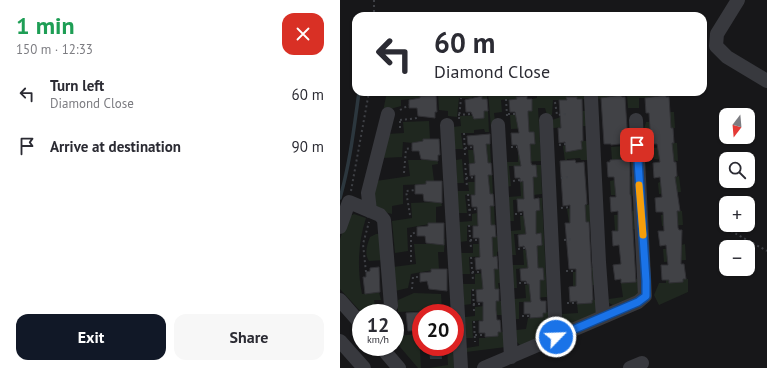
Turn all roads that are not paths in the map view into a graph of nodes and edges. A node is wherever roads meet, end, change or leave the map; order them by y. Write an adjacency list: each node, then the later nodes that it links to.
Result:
1 (738, 0): 2 (street)
2 (767, 81)
3 (591, 97): 14 (street)
4 (394, 117): 9 (street)
5 (546, 120): 15 (street)
6 (636, 120): 14 (street)
7 (501, 123): 18 (street)
8 (453, 124): 21 (street)
9 (371, 212): 10 (street); 12 (street)
10 (340, 226)
11 (340, 300): 13 (street)
12 (391, 304)
13 (352, 314)
14 (603, 317): 15 (street)
15 (556, 337): 18 (street)
16 (340, 341): 19 (street)
17 (388, 356): 20 (street)
18 (511, 357): 22 (street)
19 (364, 368)
20 (399, 368)
21 (461, 368)
22 (484, 368)

